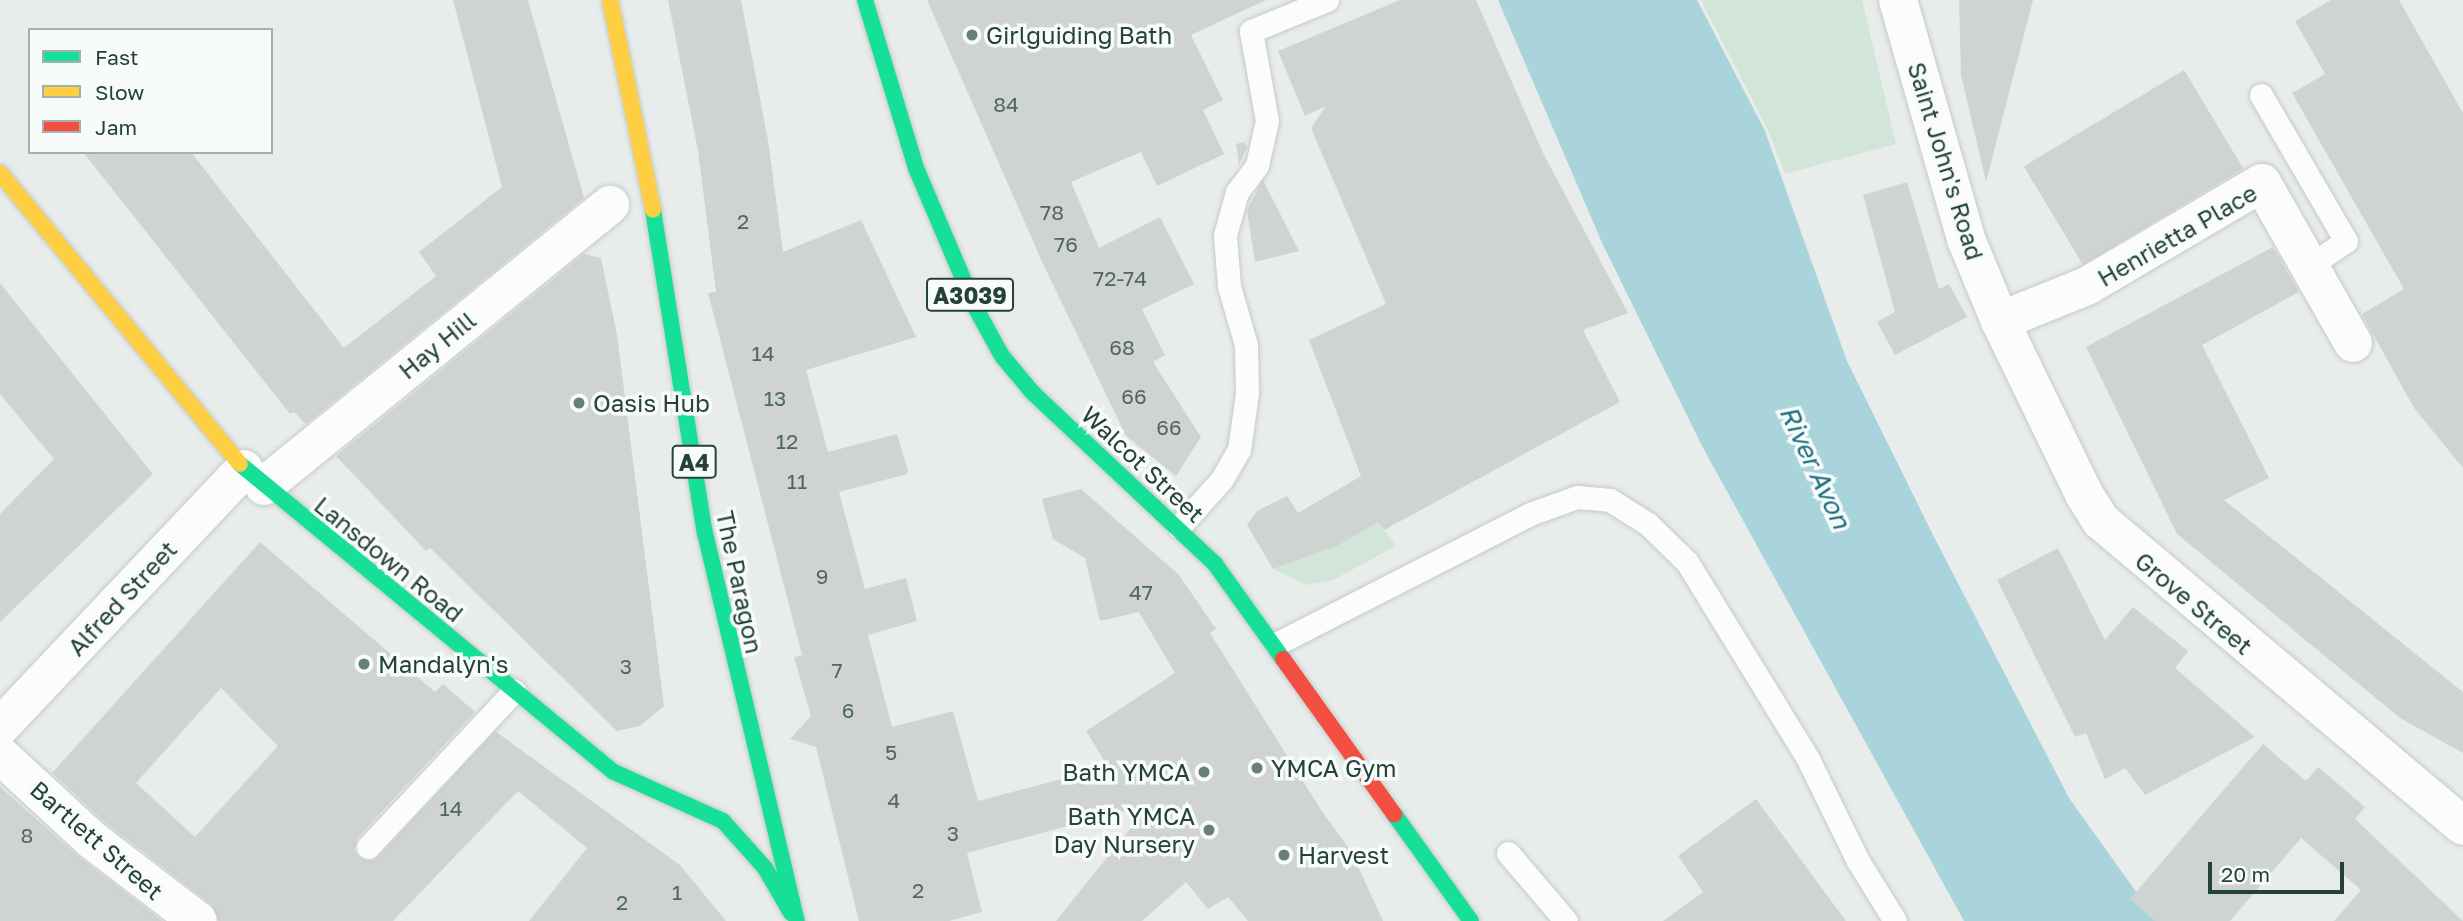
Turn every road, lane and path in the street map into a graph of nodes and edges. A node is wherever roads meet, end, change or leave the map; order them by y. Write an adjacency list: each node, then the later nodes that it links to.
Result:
1 (610, 0): 21 (main road, The Paragon / A4)
2 (865, 0): 12 (main road, Walcot Street / A3039)
3 (1327, 0): 12 (lane)
4 (1898, 0): 9 (street, Saint John's Road)
5 (2261, 95): 8 (lane)
6 (0, 173): 11 (main road, Lansdown Road)
7 (610, 205): 11 (street, Hay Hill)
8 (2309, 266): 9 (street, Henrietta Place); 10 (street, Henrietta Place)
9 (2000, 321): 17 (street, Grove Street)
10 (2353, 343)
11 (254, 477): 14 (main road, Lansdown Road); 15 (street, Alfred Street)
12 (1179, 527): 13 (main road, Walcot Street / A3039)
13 (1276, 644): 22 (main road, Walcot Street / A3039); 24 (lane)
14 (514, 691): 18 (lane); 21 (main road, Lansdown Road)
15 (0, 727)
16 (0, 755): 20 (street, Bartlett Street)
17 (2463, 826)
18 (368, 847)
19 (1508, 853): 23 (lane)
20 (198, 921)
21 (796, 921)
22 (1471, 921)
23 (1566, 921)
24 (1895, 921)

